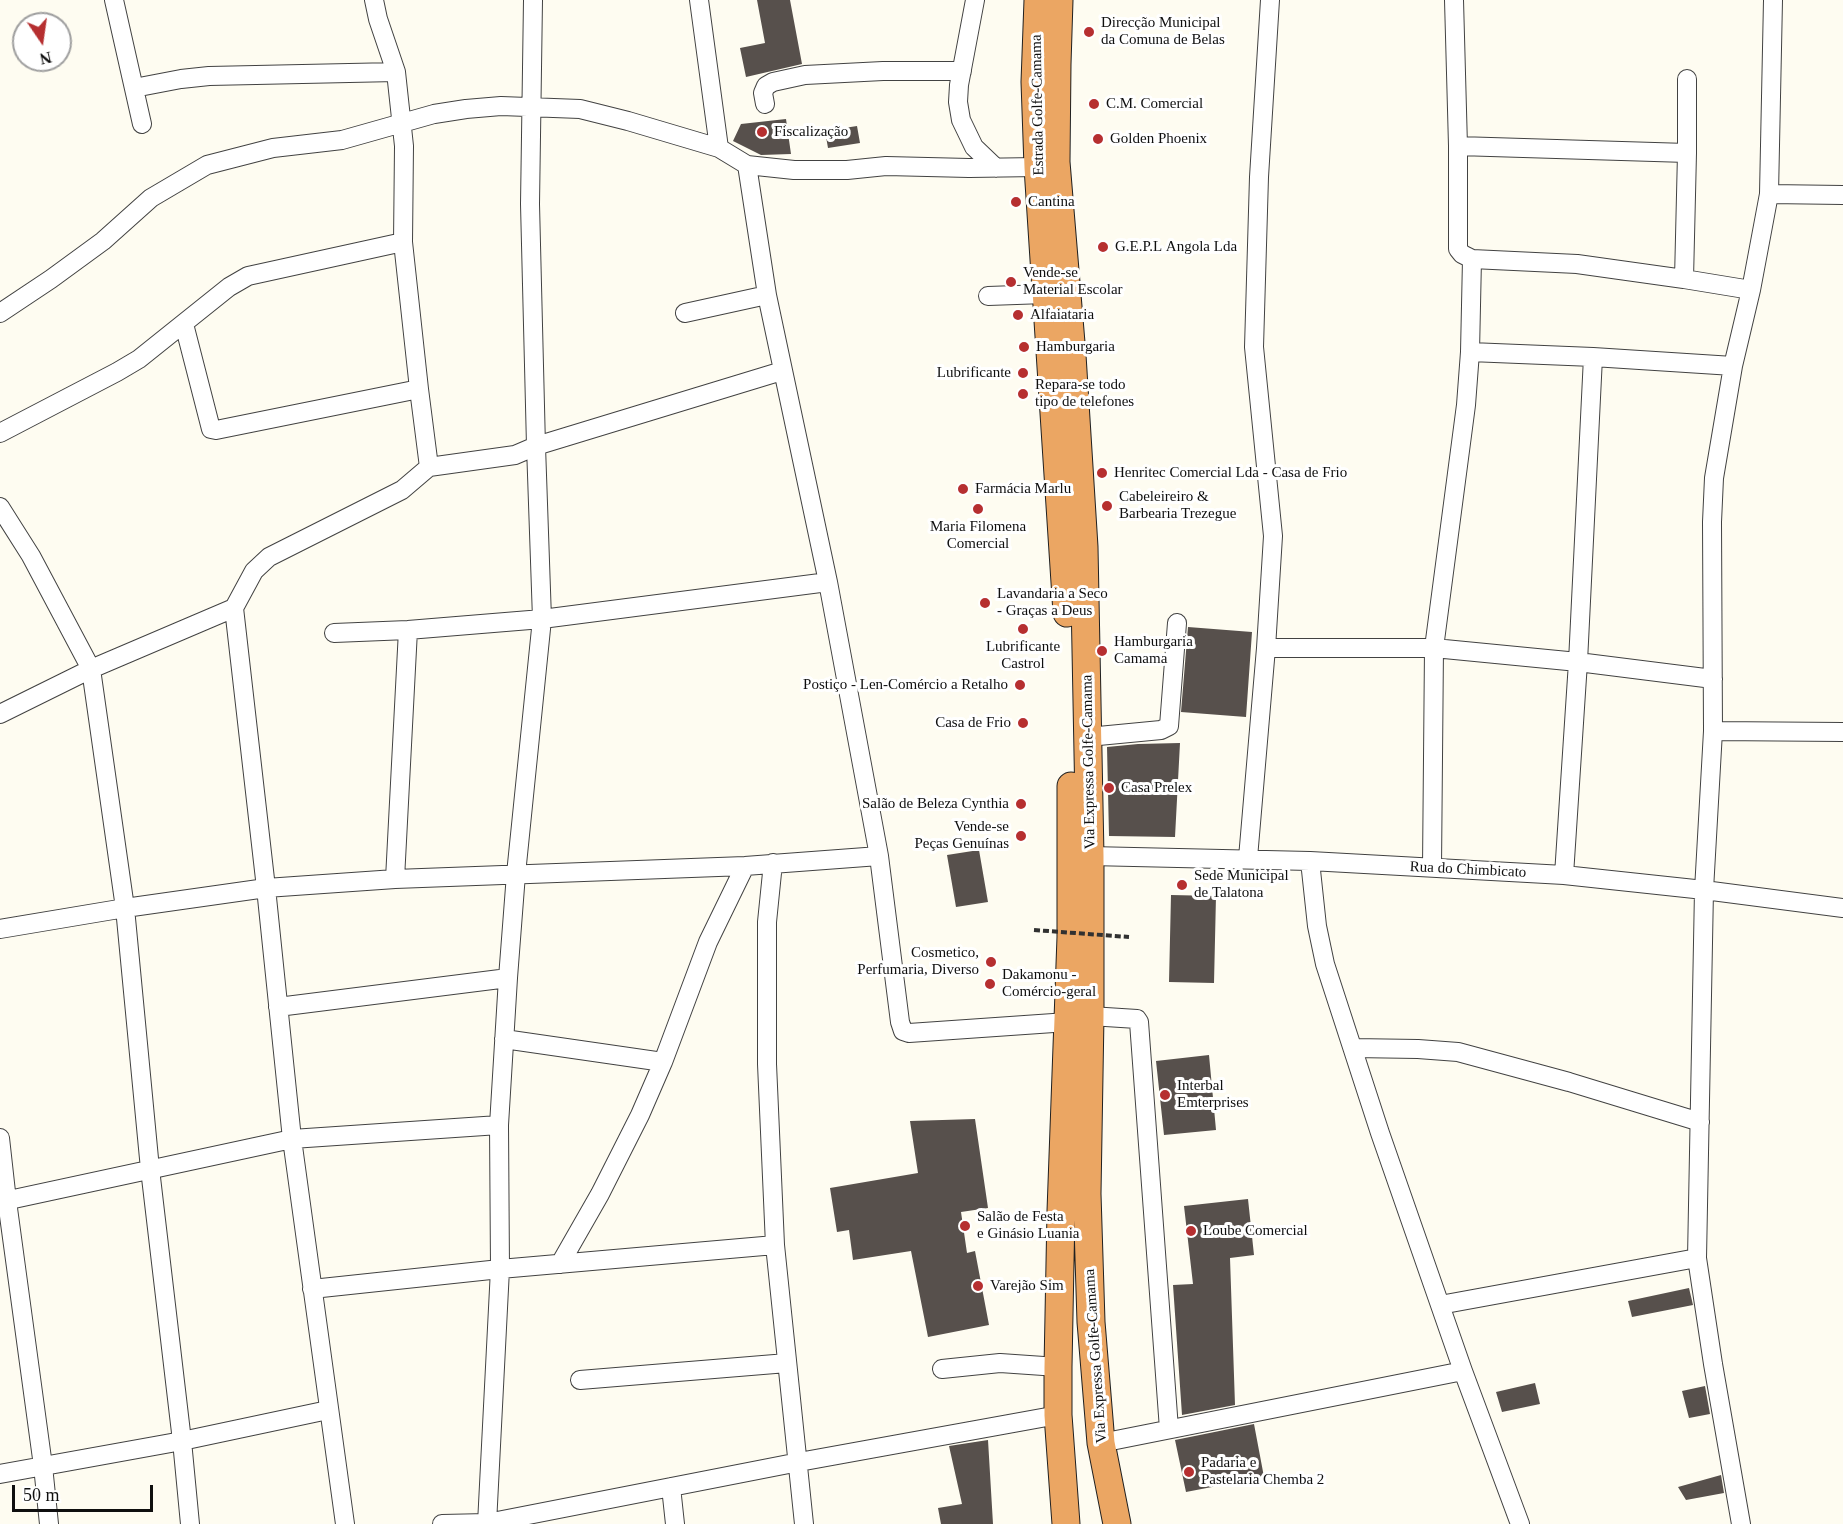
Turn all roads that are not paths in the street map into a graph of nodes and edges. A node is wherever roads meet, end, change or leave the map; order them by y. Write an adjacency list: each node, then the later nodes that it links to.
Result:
1 (114, 0): 14 (street)
2 (374, 0): 12 (street)
3 (533, 0): 16 (street)
4 (699, 0): 20 (street)
5 (975, 0): 11 (street)
6 (1038, 0): 23 (highway, Estrada Golfe-Camama)
7 (1059, 0): 60 (highway, Via Expressa Golfe-Camama)
8 (1270, 0): 52 (street)
9 (1454, 0): 19 (street)
10 (1773, 0): 25 (street)
11 (962, 71): 15 (street); 24 (street)
12 (396, 72): 14 (street); 18 (street)
13 (1687, 79): 21 (street)
14 (134, 88): 17 (street)
15 (765, 104)
16 (533, 106): 18 (street); 20 (street); 43 (street)
17 (142, 124)
18 (402, 124): 27 (street); 34 (street)
19 (1458, 146): 21 (street); 28 (street)
20 (719, 148): 22 (street)
21 (1687, 153): 29 (street)
22 (747, 165): 24 (street); 32 (street)
23 (1038, 167): 24 (street); 31 (highway, Estrada Golfe-Camama)
24 (996, 168)
25 (1769, 194): 26 (street); 30 (street)
26 (1843, 195)
27 (403, 242): 36 (street); 41 (street)
28 (1472, 259): 29 (street); 37 (street)
29 (1684, 279): 30 (street)
30 (1751, 290): 39 (street)
31 (1046, 294): 33 (street); 61 (highway, Estrada Golfe-Camama)
32 (767, 295): 35 (street); 40 (street)
33 (988, 296)
34 (0, 313)
35 (685, 313)
36 (184, 324): 41 (street); 42 (street)
37 (1470, 352): 38 (street); 53 (street)
38 (1593, 357): 39 (street); 54 (street)
39 (1733, 366): 56 (street)
40 (782, 371): 43 (street); 46 (street)
41 (418, 389): 44 (street)
42 (0, 433)
43 (536, 446): 44 (street); 48 (street)
44 (429, 467): 47 (street)
45 (0, 507): 55 (street)
46 (828, 582): 48 (street); 62 (street)
47 (234, 609): 55 (street); 72 (street)
48 (542, 619): 50 (street); 69 (street)
49 (1177, 623): 60 (street)
50 (408, 630): 51 (street); 71 (street)
51 (334, 633)
52 (1266, 648): 53 (street); 64 (street)
53 (1434, 648): 54 (street); 68 (street)
54 (1578, 662): 56 (street); 70 (street)
55 (91, 669): 57 (street); 74 (street)
56 (1713, 679): 58 (street)
57 (0, 714)
58 (1713, 731): 59 (street); 73 (street)
59 (1843, 732)
60 (1088, 738): 63 (highway, Via Expressa Golfe-Camama)
61 (1071, 784): 79 (highway, Via Expressa Golfe-Camama)
62 (879, 856): 66 (street); 79 (street)
63 (1090, 856): 64 (street, Rua do Chimbicato); 79 (highway, Via Expressa Golfe-Camama)
64 (1248, 858): 65 (street, Rua do Chimbicato)
65 (1310, 861): 68 (street, Rua do Chimbicato); 81 (street)
66 (773, 863): 67 (street); 89 (street)
67 (745, 866): 69 (street); 82 (street)
68 (1432, 867): 70 (street, Rua do Chimbicato)
69 (516, 874): 71 (street); 77 (street)
70 (1564, 875): 73 (street, Rua do Chimbicato)
71 (394, 879): 72 (street)
72 (266, 888): 74 (street); 78 (street)
73 (1704, 890): 75 (street, Rua do Chimbicato); 83 (street)
74 (125, 908): 76 (street); 87 (street)
75 (1843, 908)
76 (0, 928)
77 (508, 978): 78 (street); 80 (street)
78 (278, 1007): 86 (street)
79 (1079, 1019): 96 (highway, Via Expressa Golfe-Camama); 102 (street); 104 (highway, Via Expressa Golfe-Camama)
80 (504, 1039): 82 (street); 84 (street)
81 (1353, 1048): 83 (street); 94 (street)
82 (663, 1062): 91 (street)
83 (1700, 1122): 90 (street)
84 (499, 1125): 86 (street); 92 (street)
85 (0, 1138): 88 (street)
86 (292, 1139): 87 (street); 93 (street)
87 (150, 1169): 88 (street); 103 (street)
88 (3, 1202): 106 (street)
89 (775, 1245): 91 (street); 95 (street)
90 (1697, 1258): 94 (street); 119 (street)
91 (560, 1264): 92 (street)
92 (500, 1269): 93 (street); 113 (street)
93 (312, 1289): 100 (street)
94 (1440, 1305): 98 (street)
95 (787, 1362): 99 (street); 105 (street)
96 (1058, 1367): 97 (street); 101 (highway, Via Expressa Golfe-Camama)
97 (942, 1369)
98 (1463, 1371): 102 (street); 118 (street)
99 (580, 1380)
100 (328, 1410): 103 (street); 111 (street)
101 (1058, 1415): 105 (street); 116 (highway, Via Expressa Golfe-Camama)
102 (1169, 1429): 104 (street)
103 (182, 1441): 106 (street); 110 (street)
104 (1101, 1443): 117 (highway, Via Expressa Golfe-Camama)
105 (799, 1462): 108 (street); 115 (street)
106 (43, 1466): 107 (street); 109 (street)
107 (0, 1474)
108 (671, 1487): 113 (street); 114 (street)
109 (49, 1524)
110 (190, 1524)
111 (345, 1524)
112 (442, 1524): 113 (street)
113 (487, 1524)
114 (675, 1524)
115 (804, 1524)
116 (1066, 1524)
117 (1117, 1524)
118 (1520, 1524)
119 (1741, 1524)

